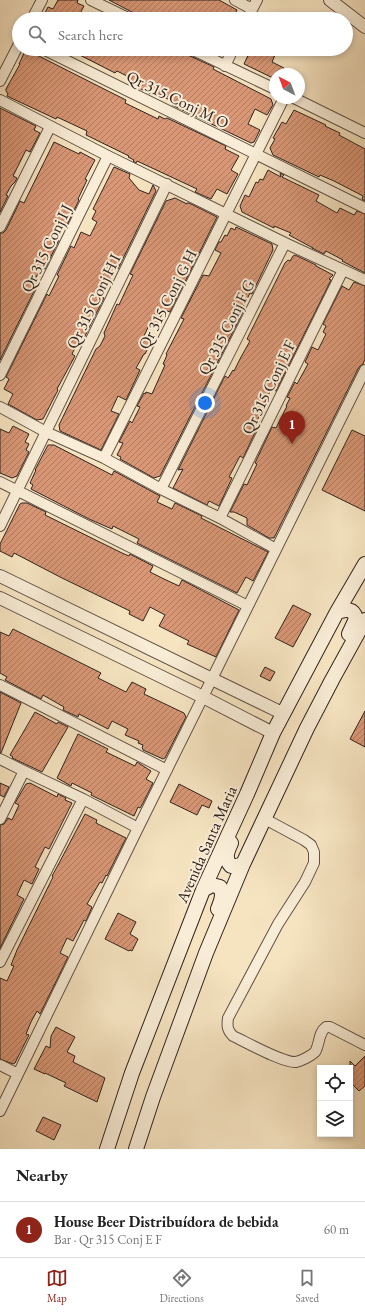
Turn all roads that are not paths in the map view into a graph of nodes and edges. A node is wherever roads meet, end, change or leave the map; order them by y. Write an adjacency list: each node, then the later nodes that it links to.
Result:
1 (42, 0): 6 (street)
2 (91, 0): 7 (street)
3 (235, 0): 5 (street)
4 (333, 1): 8 (street)
5 (254, 4)
6 (36, 12)
7 (116, 12)
8 (347, 12)
9 (353, 17): 10 (street)
10 (365, 27)
11 (12, 53): 16 (street)
12 (58, 56): 23 (street, Qr 315 Conj M O)
13 (205, 56): 15 (street)
14 (230, 56): 15 (street)
15 (225, 66): 17 (street)
16 (0, 81)
17 (269, 86)
18 (0, 100): 21 (street)
19 (305, 103): 22 (street)
20 (281, 104): 23 (street, Qr 315 Conj G H)
21 (50, 126): 24 (street); 28 (street)
22 (365, 133)
23 (256, 154): 26 (street, Qr 315 Conj M O); 27 (street, Qr 315 Conj G H)
24 (108, 156): 25 (street); 33 (street, Qr 315 Conj I J)
25 (168, 184): 27 (street); 35 (street, Qr 315 Conj H I)
26 (365, 208)
27 (226, 214): 29 (street); 36 (street, Qr 315 Conj G H)
28 (0, 227)
29 (285, 243): 30 (street); 38 (street, Qr 315 Conj F G)
30 (343, 270): 31 (street); 40 (street, Qr 315 Conj E F)
31 (365, 280)
32 (365, 370): 42 (street)
33 (0, 376)
34 (0, 407): 35 (street)
35 (46, 432): 36 (street); 39 (street, Qr 315 Conj H I)
36 (104, 458): 38 (street)
37 (0, 482): 39 (street)
38 (161, 488): 40 (street)
39 (17, 491): 41 (street, Qr 315 Conj H I); 48 (street)
40 (220, 518): 42 (street)
41 (0, 526)
42 (276, 548): 48 (street)
43 (365, 564): 49 (main road, Avenida Santa Maria)
44 (0, 576): 51 (street)
45 (365, 578): 46 (main road)
46 (365, 588)
47 (0, 598): 54 (street)
48 (248, 606): 51 (street)
49 (337, 612): 52 (main road); 55 (main road, Avenida Santa Maria)
50 (365, 620): 52 (main road)
51 (213, 678): 54 (street); 55 (street)
52 (332, 680): 63 (main road)
53 (0, 685): 58 (street)
54 (204, 697): 56 (street); 58 (street)
55 (282, 713): 56 (main road, Avenida Santa Maria)
56 (273, 732): 60 (main road, Avenida Santa Maria)
57 (0, 759): 59 (street)
58 (167, 770): 64 (street)
59 (24, 771): 61 (street); 62 (street)
60 (247, 794): 65 (main road); 66 (main road, Avenida Santa Maria)
61 (83, 799): 64 (street); 68 (street)
62 (0, 818)
63 (265, 819): 65 (main road); 69 (street)
64 (138, 828): 71 (street)
65 (244, 864): 67 (main road)
66 (203, 890): 67 (main road); 73 (main road, Avenida Santa Maria)
67 (206, 953): 74 (main road)
68 (0, 962)
69 (365, 1045)
70 (0, 1065): 71 (street)
71 (18, 1074): 72 (street)
72 (0, 1111)
73 (107, 1149)
74 (136, 1149)

